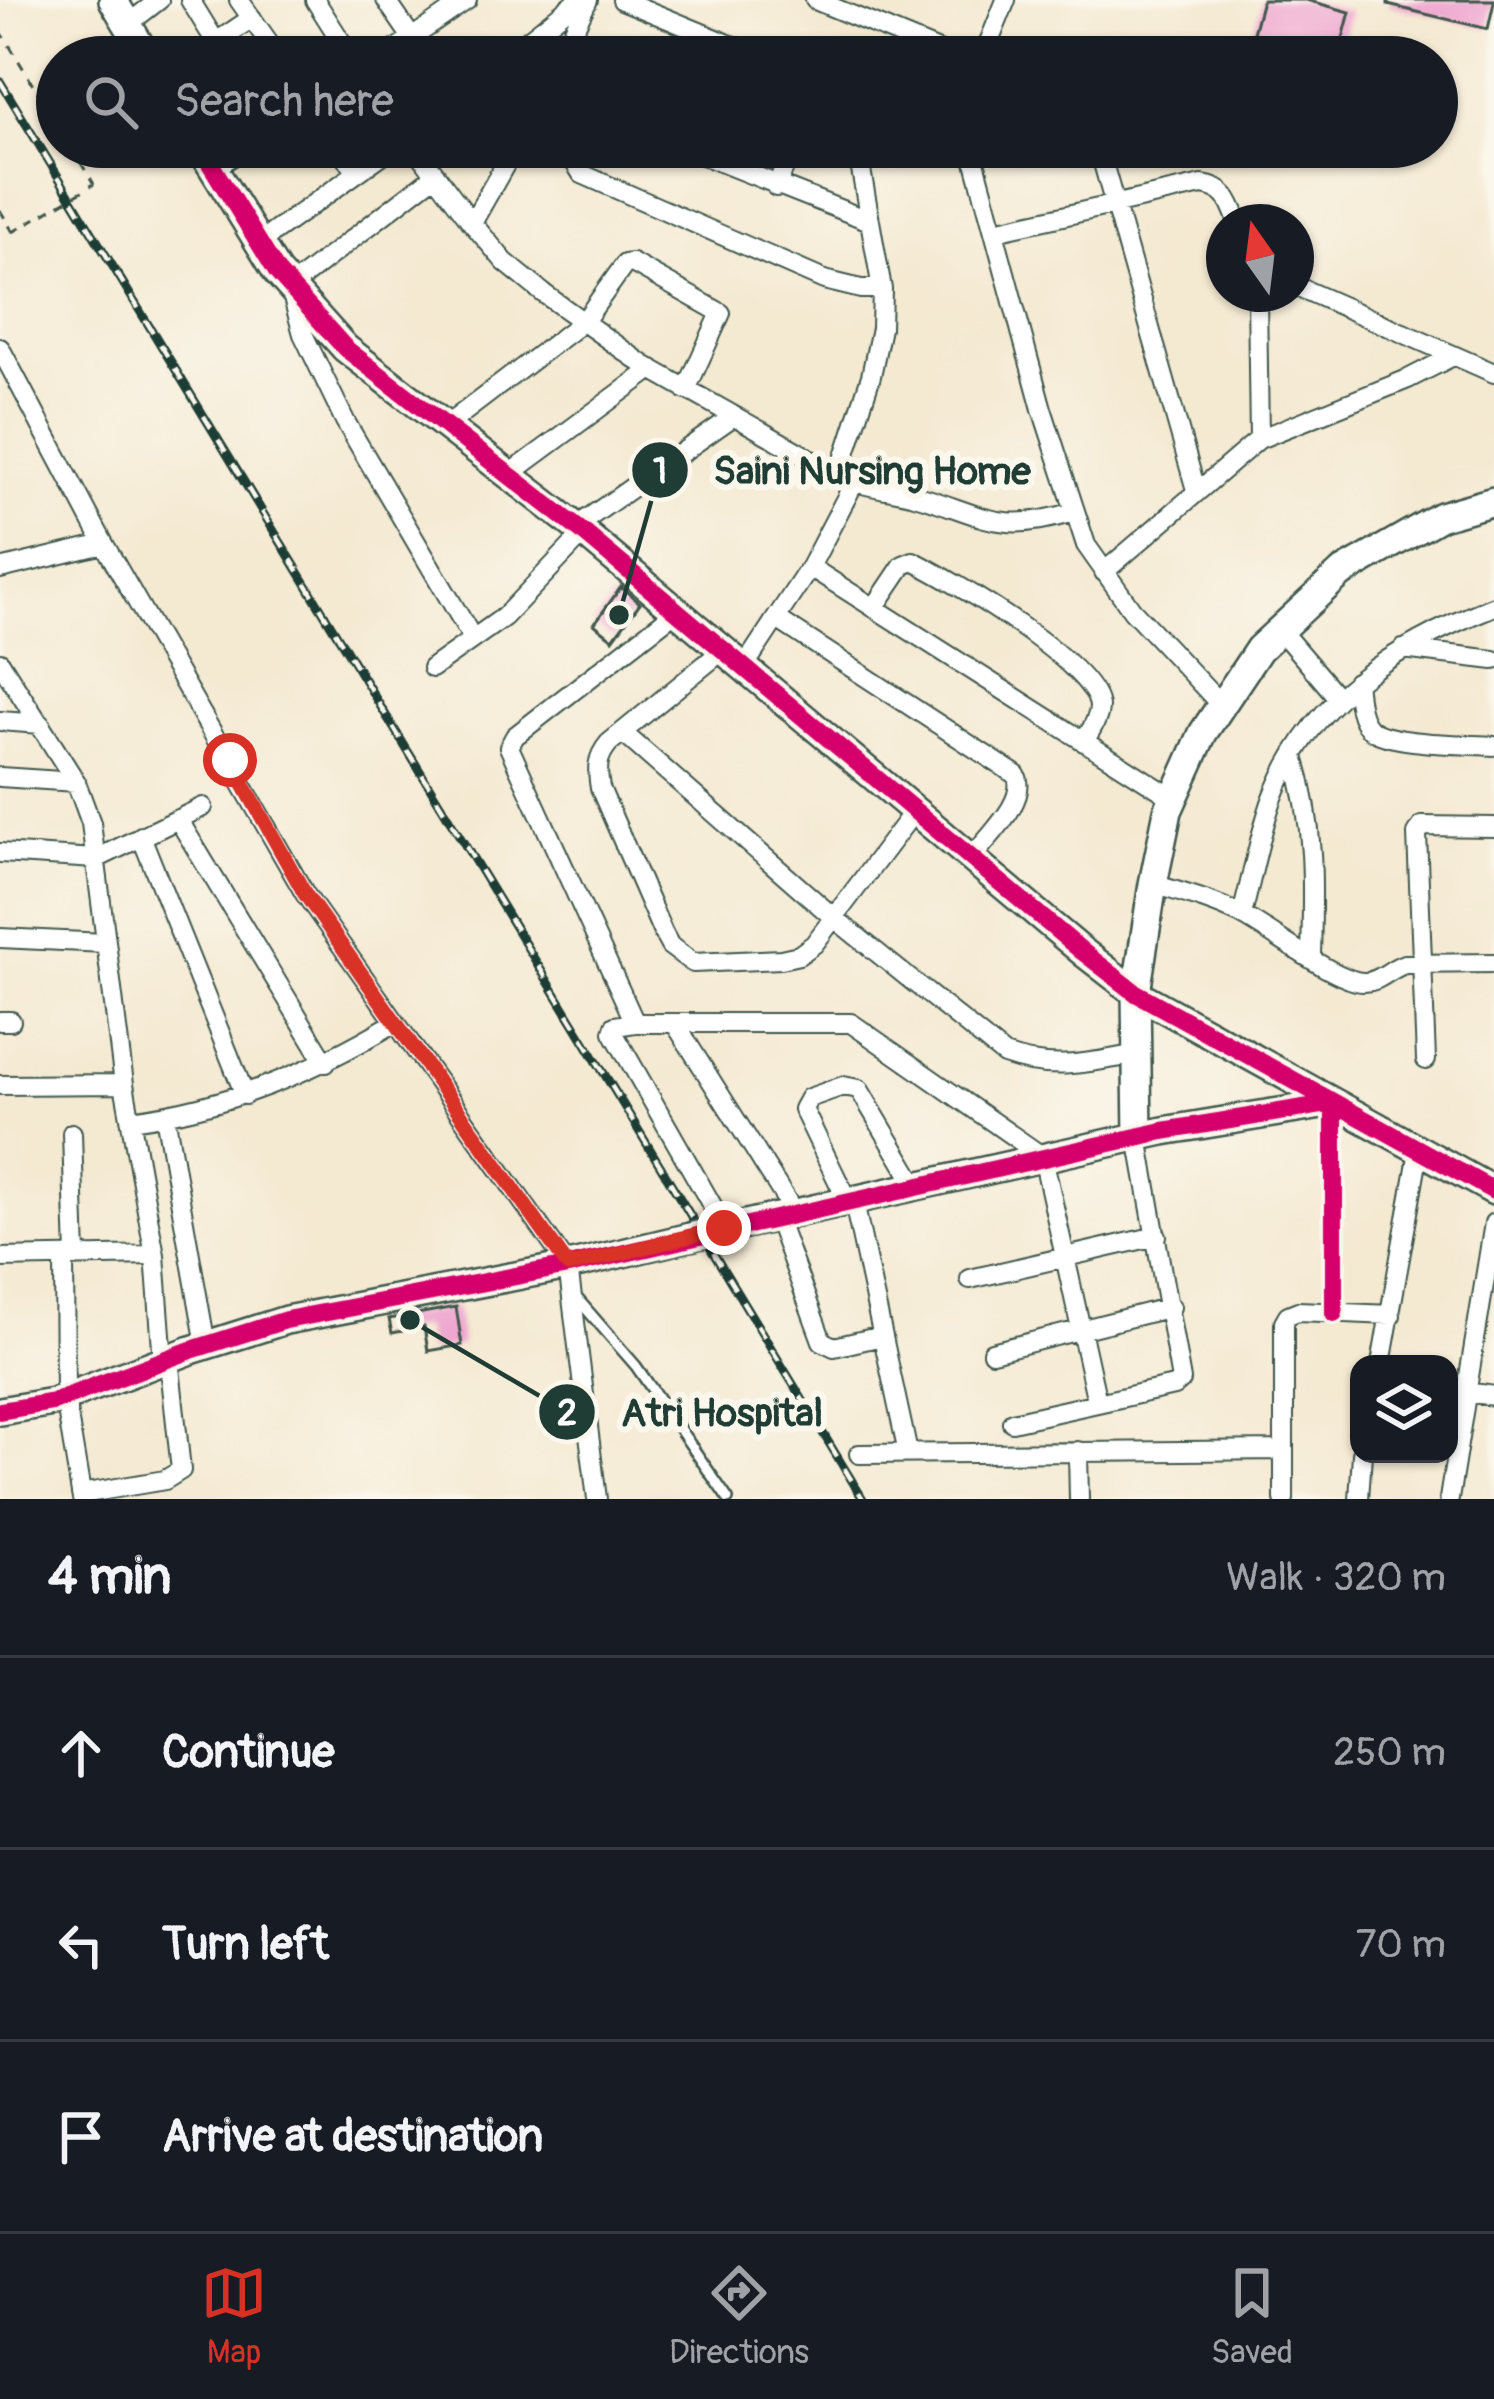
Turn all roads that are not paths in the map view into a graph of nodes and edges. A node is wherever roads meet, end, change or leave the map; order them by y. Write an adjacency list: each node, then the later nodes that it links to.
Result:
1 (159, 0): 12 (street)
2 (190, 0): 15 (street)
3 (239, 0): 13 (street)
4 (315, 0): 18 (street)
5 (386, 0): 19 (street)
6 (466, 0): 20 (street)
7 (578, 0): 14 (street)
8 (588, 0): 21 (street)
9 (622, 0): 22 (street)
10 (815, 0): 23 (street)
11 (1006, 0): 24 (street)
12 (121, 12)
13 (252, 18): 16 (street); 17 (street)
14 (532, 35)
15 (212, 36)
16 (235, 36)
17 (264, 36)
18 (338, 36)
19 (410, 36)
20 (416, 36)
21 (571, 36)
22 (709, 36)
23 (902, 36)
24 (991, 36)
25 (213, 168): 44 (street)
26 (353, 168): 36 (street)
27 (362, 168): 36 (street)
28 (430, 168): 37 (street)
29 (503, 168): 42 (street)
30 (578, 168): 46 (street)
31 (731, 168): 38 (street)
32 (784, 168): 38 (street)
33 (860, 168): 41 (street)
34 (977, 168): 43 (street)
35 (1104, 168): 40 (street)
36 (356, 172): 44 (street)
37 (435, 175): 42 (street); 45 (street)
38 (776, 187): 41 (street)
39 (1231, 204): 40 (street)
40 (1115, 207): 43 (street); 60 (street)
41 (867, 220): 46 (street)
42 (472, 224): 49 (street)
43 (995, 231): 62 (street)
44 (260, 242): 45 (street)
45 (290, 287): 56 (street); 73 (street)
46 (882, 289): 59 (street)
47 (1314, 294): 51 (street)
48 (1257, 312): 57 (street)
49 (585, 320): 52 (street); 54 (street); 56 (street)
50 (0, 348): 64 (street)
51 (1453, 356): 53 (street); 57 (street)
52 (652, 369): 54 (street); 58 (street)
53 (1494, 373)
54 (686, 390): 55 (street)
55 (734, 416): 59 (street); 63 (street)
56 (447, 425): 58 (street)
57 (1259, 439): 60 (street)
58 (510, 474): 63 (street)
59 (846, 479): 62 (street); 65 (street)
60 (1196, 490): 67 (street)
61 (1494, 501): 72 (street)
62 (1074, 512): 67 (street)
63 (579, 531): 70 (street); 73 (street)
64 (104, 544): 66 (street); 108 (street)
65 (810, 568): 69 (street); 71 (street)
66 (0, 569)
67 (1104, 572): 81 (street)
68 (1494, 606): 74 (street)
69 (874, 608): 85 (street); 85 (street)
70 (675, 612): 75 (street); 109 (street)
71 (777, 619): 75 (street); 97 (street)
72 (1280, 630): 80 (street); 81 (street)
73 (473, 639): 78 (street)
74 (1402, 649): 76 (street); 79 (street)
75 (734, 659): 84 (street); 92 (street)
76 (1494, 660)
77 (0, 662): 83 (street)
78 (432, 668)
79 (1356, 682): 80 (street); 86 (street)
80 (1338, 698): 87 (street)
81 (1222, 705): 90 (street)
82 (0, 721): 83 (street)
83 (41, 724): 89 (street)
84 (623, 734): 101 (street); 101 (street)
85 (1084, 742): 90 (street)
86 (1494, 746)
87 (1294, 757): 100 (street); 104 (street)
88 (0, 777): 89 (street)
89 (76, 782): 98 (street)
90 (1173, 799): 99 (street)
91 (203, 807): 93 (street)
92 (915, 810): 97 (street); 101 (street)
93 (178, 819): 95 (street); 113 (street)
94 (1494, 827): 106 (street)
95 (141, 836): 98 (street); 116 (street)
96 (0, 853): 98 (street)
97 (972, 858): 107 (street)
98 (96, 859): 103 (street)
99 (1153, 884): 100 (street); 107 (street)
100 (1242, 915): 104 (street)
101 (833, 917): 111 (street)
102 (0, 938): 103 (street)
103 (104, 943): 114 (street)
104 (1311, 956): 106 (street)
105 (1494, 963): 106 (street)
106 (1422, 964): 112 (street)
107 (1136, 993): 111 (street); 117 (street)
108 (394, 1023): 113 (street); 135 (street)
109 (635, 1023): 110 (street); 129 (street)
110 (676, 1025): 123 (street); 127 (street)
111 (1137, 1054): 121 (street)
112 (1426, 1060)
113 (326, 1064): 116 (street)
114 (124, 1084): 115 (street); 119 (street)
115 (0, 1085)
116 (245, 1095): 118 (street)
117 (1334, 1103): 121 (street); 122 (street); 138 (street)
118 (165, 1115): 119 (street); 142 (street)
119 (131, 1120): 131 (street)
120 (72, 1133): 132 (street)
121 (1138, 1137): 123 (street); 130 (street)
122 (1419, 1151): 125 (street); 139 (street)
123 (1043, 1157): 124 (street); 133 (street)
124 (916, 1185): 126 (street); 126 (street)
125 (1494, 1191)
126 (850, 1199): 127 (street); 141 (street)
127 (785, 1214): 129 (street); 141 (street)
128 (1494, 1223): 146 (street)
129 (724, 1229): 135 (street)
130 (1157, 1236): 133 (street); 137 (street)
131 (154, 1255): 132 (street); 145 (street)
132 (70, 1257): 134 (street); 148 (street)
133 (1065, 1257): 136 (street); 140 (street)
134 (0, 1258)
135 (577, 1272): 142 (street); 158 (street); 159 (lane)
136 (970, 1279)
137 (1171, 1307): 140 (street); 149 (street)
138 (1334, 1313): 139 (street); 152 (street)
139 (1391, 1315): 144 (street)
140 (1081, 1330): 143 (street); 149 (street)
141 (882, 1336): 155 (street)
142 (206, 1345): 145 (street)
143 (992, 1352)
144 (1383, 1355)
145 (166, 1360): 148 (street); 157 (street)
146 (1466, 1392): 147 (street); 163 (street)
147 (1494, 1396)
148 (65, 1397): 150 (street); 157 (street)
149 (1097, 1402): 151 (street)
150 (0, 1411)
151 (1012, 1422)
152 (1284, 1450): 153 (street); 161 (street)
153 (1078, 1451): 155 (street); 160 (street)
154 (860, 1454): 155 (street)
155 (908, 1454)
156 (1361, 1463): 162 (street)
157 (81, 1497)
158 (597, 1499)
159 (728, 1499)
160 (1079, 1499)
161 (1284, 1499)
162 (1359, 1499)
163 (1449, 1499)

